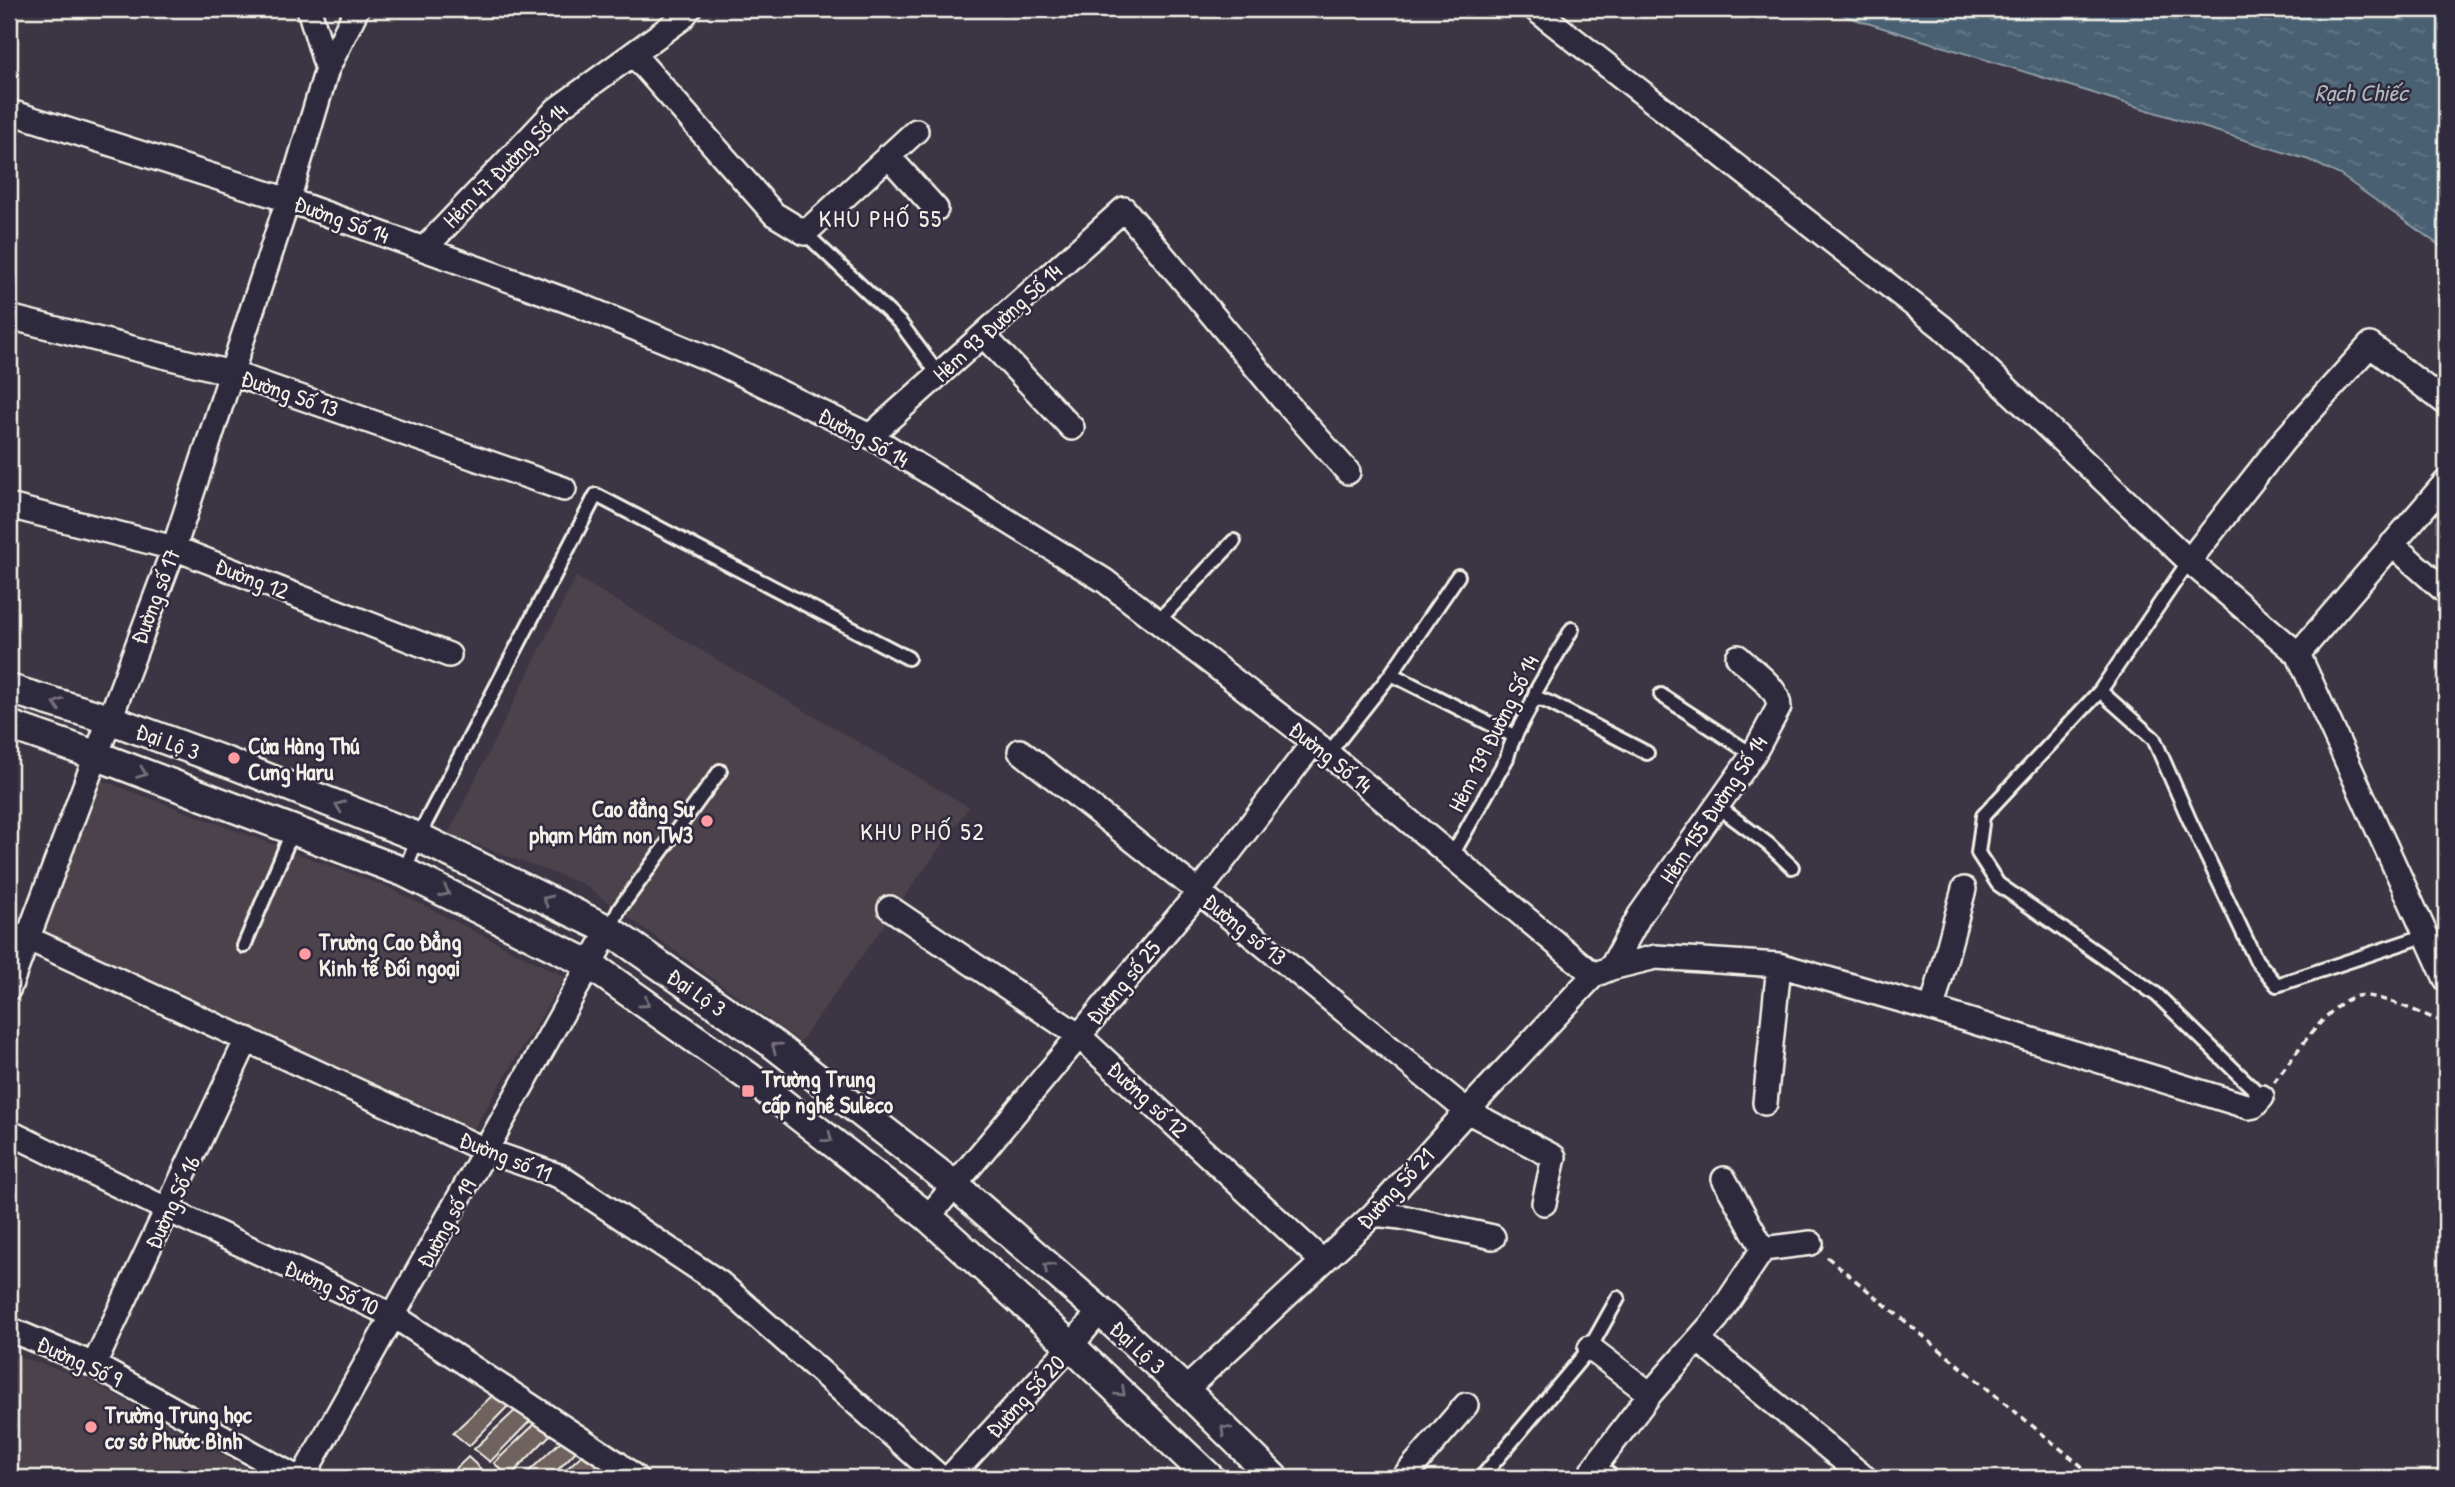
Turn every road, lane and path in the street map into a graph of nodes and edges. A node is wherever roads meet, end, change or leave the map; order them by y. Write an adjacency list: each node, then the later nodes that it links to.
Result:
1 (309, 9): 6 (street)
2 (357, 9): 6 (street, Đường số 17)
3 (689, 9): 5 (street, Hẻm 47 Đường Số 14)
4 (1535, 9): 28 (street)
5 (633, 54): 12 (street); 13 (street, Hẻm 47 Đường Số 14)
6 (327, 69): 10 (street, Đường số 17)
7 (16, 114): 10 (street, Đường Số 14)
8 (916, 131): 9 (street)
9 (888, 156): 11 (street); 12 (street)
10 (288, 200): 13 (street, Đường Số 14); 16 (street, Đường số 17)
11 (936, 209)
12 (805, 233): 17 (lane)
13 (424, 249): 20 (street, Đường Số 14)
14 (9, 317): 16 (street, Đường Số 13)
15 (984, 335): 17 (street, Hẻm 93 Đường Số 14); 19 (street); 21 (street, Hẻm 93 Đường Số 14)
16 (231, 373): 23 (street, Đường Số 13); 27 (street, Đường số 17)
17 (938, 374): 20 (street, Hẻm 93 Đường Số 14)
18 (2446, 403): 28 (street)
19 (1072, 428)
20 (870, 436): 31 (street, Đường Số 14)
21 (1348, 472)
22 (2446, 482): 26 (street)
23 (564, 489)
24 (9, 506): 27 (street, Đường 12)
25 (1234, 541): 31 (lane)
26 (2392, 544): 30 (street); 33 (street)
27 (174, 548): 34 (street, Đường 12); 42 (street, Đường số 17)
28 (2189, 561): 33 (street); 39 (lane)
29 (1458, 576): 37 (lane)
30 (2446, 592)
31 (1157, 622): 45 (street, Đường Số 14)
32 (1572, 629): 41 (lane, Hẻm 139 Đường Số 14)
33 (2298, 654): 61 (street)
34 (449, 655)
35 (1738, 657): 49 (street, Hẻm 155 Đường Số 14)
36 (908, 658): 53 (lane)
37 (1391, 674): 44 (lane); 45 (lane)
38 (9, 689): 42 (street, Đại Lộ 3, one-way to 38)
39 (2100, 691): 61 (lane); 73 (lane)
40 (1661, 695): 49 (lane)
41 (1534, 701): 44 (lane, Hẻm 139 Đường Số 14); 47 (lane)
42 (108, 719): 48 (street, Đường số 17); 53 (street, Đại Lộ 3, one-way to 42)
43 (9, 725): 48 (street, Đại Lộ 3)
44 (1514, 736): 54 (lane, Hẻm 139 Đường Số 14)
45 (1321, 748): 54 (street, Đường Số 14); 58 (street, Đường số 25)
46 (1020, 751): 58 (street, Đường số 13)
47 (1647, 753)
48 (95, 755): 52 (street, Đại Lộ 3, one-way to 52); 62 (street, Đường số 17)
49 (1753, 755): 51 (street, Hẻm 155 Đường Số 14)
50 (720, 771): 60 (lane)
51 (1717, 806): 55 (lane); 66 (street, Hẻm 155 Đường Số 14)
52 (293, 830): 56 (street, Đại Lộ 3); 63 (lane)
53 (418, 837): 56 (lane); 60 (street, Đại Lộ 3, one-way to 53)
54 (1451, 857): 66 (street, Đường Số 14)
55 (1792, 867)
56 (404, 872): 64 (street, Đại Lộ 3, one-way to 64)
57 (1964, 889): 69 (street)
58 (1199, 892): 71 (street, Đường số 25); 75 (street, Đường số 13)
59 (890, 908): 71 (street, Đường số 12)
60 (609, 930): 64 (street, Đường số 19); 79 (street, Đại Lộ 3, one-way to 60)
61 (2436, 931): 67 (street)
62 (18, 936): 68 (street, Đường số 17); 72 (street, Đường số 11)
63 (244, 946)
64 (589, 964): 77 (street, Đường số 19); 83 (street, Đại Lộ 3, one-way to 83)
65 (1779, 965): 66 (street); 69 (street); 74 (street)
66 (1603, 972): 75 (street, Đường Số 21)
67 (2446, 979)
68 (9, 988)
69 (1931, 1009): 73 (street)
70 (2446, 1023): 73 (path)
71 (1078, 1035): 79 (street, Đường số 25); 87 (street, Đường số 12)
72 (247, 1039): 77 (street, Đường số 11); 81 (street, Đường Số 16)
73 (2262, 1097)
74 (1765, 1103)
75 (1466, 1111): 80 (street, Đường số 13); 82 (street, Đường Số 21)
76 (9, 1132): 81 (street, Đường Số 10)
77 (486, 1151): 90 (street, Đường số 19); 103 (street, Đường số 11)
78 (1724, 1179): 86 (street)
79 (954, 1185): 83 (street, Đường số 25); 89 (street, Đại Lộ 3, one-way to 79)
80 (1544, 1203)
81 (168, 1210): 90 (street, Đường Số 10); 95 (street, Đường Số 16)
82 (1374, 1214): 84 (street); 87 (street, Đường Số 21)
83 (928, 1217): 93 (street, Đại Lộ 3)
84 (1493, 1237)
85 (1811, 1243): 86 (street); 110 (path)
86 (1763, 1249): 92 (street)
87 (1322, 1261): 96 (street, Đường Số 21)
88 (1618, 1298): 94 (lane)
89 (1100, 1311): 93 (street, Đường Số 20); 96 (street, Đại Lộ 3)
90 (394, 1316): 101 (street, Đường số 19); 102 (street, Đường Số 10)
91 (9, 1329): 95 (street, Đường Số 9)
92 (1698, 1340): 97 (street); 109 (street)
93 (1071, 1346): 104 (street, Đường Số 20); 105 (street, Đại Lộ 3, one-way to 105)
94 (1590, 1348): 97 (street); 108 (lane)
95 (94, 1365): 100 (street, Đường Số 9)
96 (1185, 1390): 106 (street, Đại Lộ 3, one-way to 96)
97 (1650, 1394): 99 (street)
98 (1466, 1405): 107 (street)
99 (1596, 1475)
100 (297, 1478)
101 (302, 1478)
102 (635, 1478)
103 (941, 1478)
104 (949, 1478)
105 (1210, 1478)
106 (1274, 1478)
107 (1403, 1478)
108 (1481, 1478)
109 (1865, 1478)
110 (2095, 1478)

